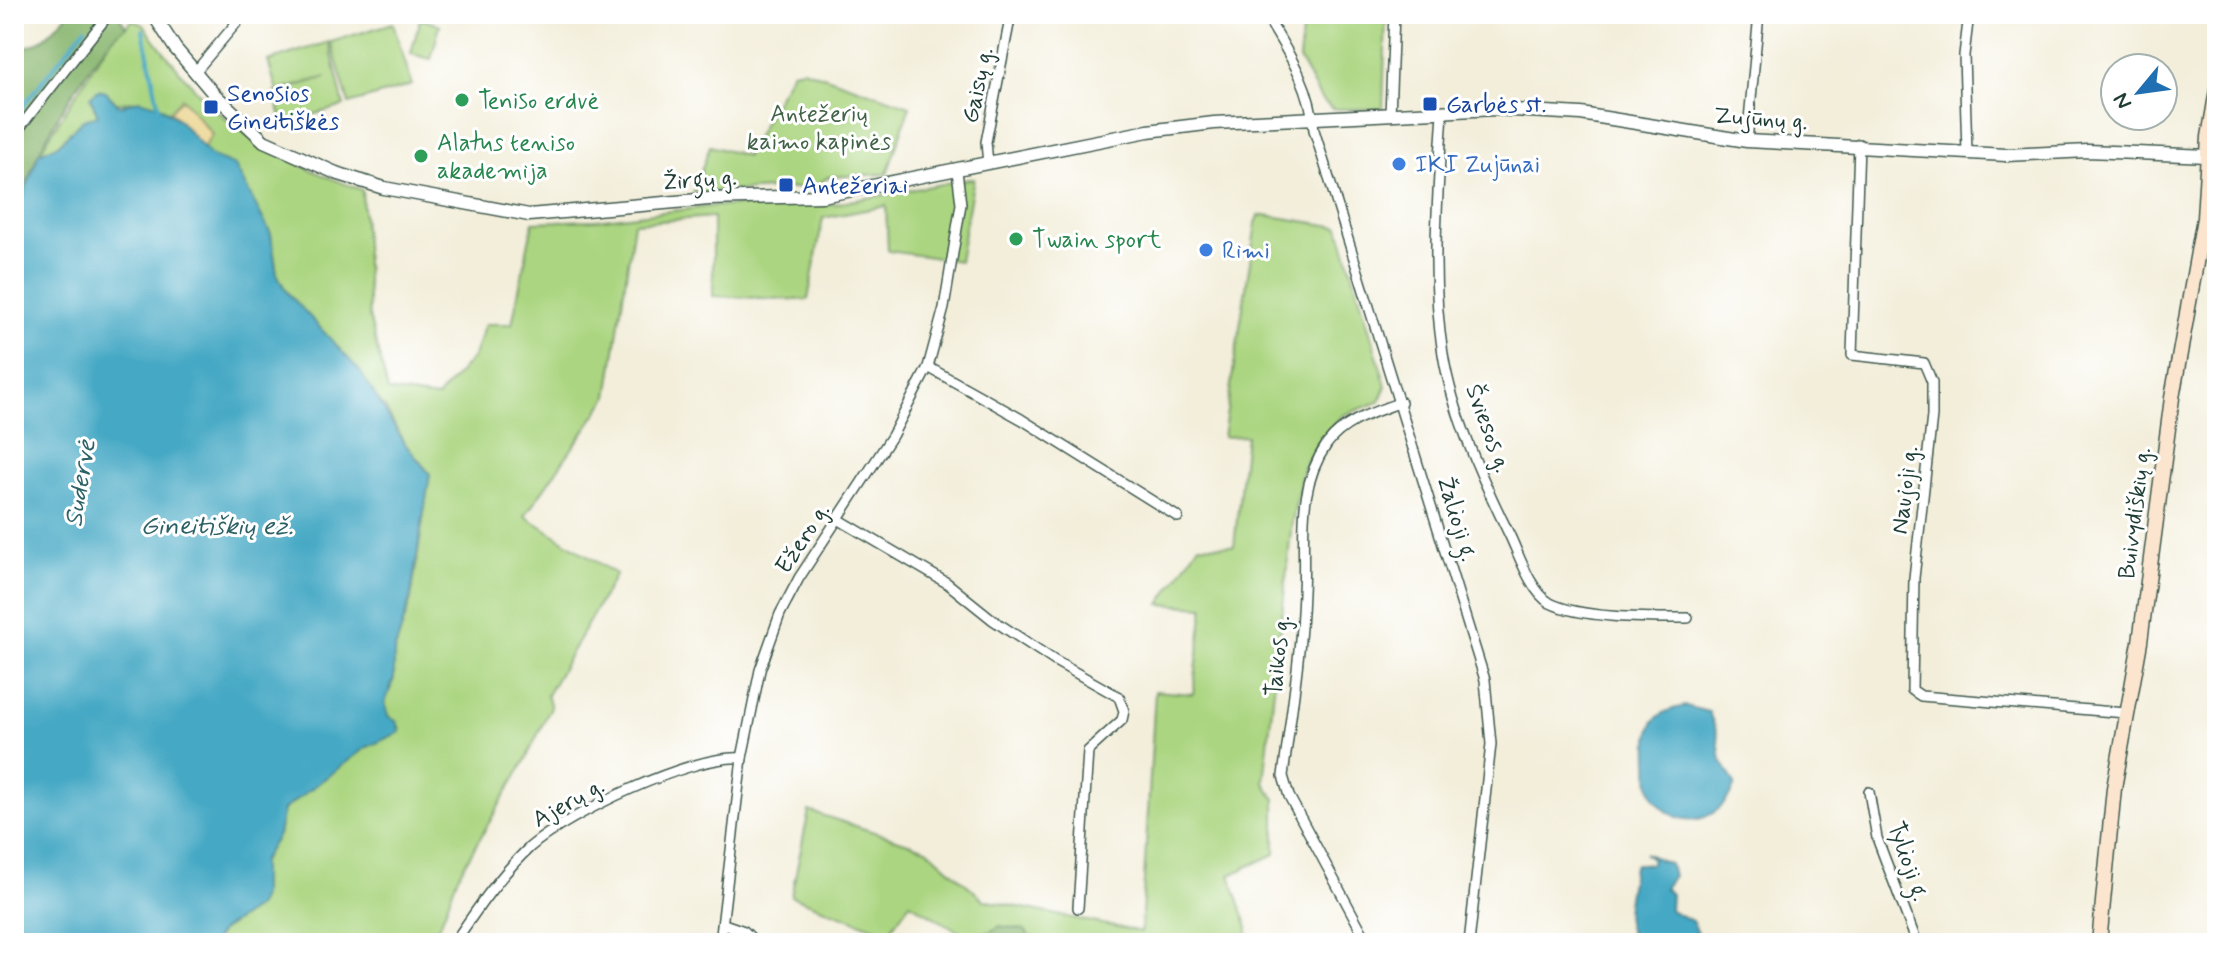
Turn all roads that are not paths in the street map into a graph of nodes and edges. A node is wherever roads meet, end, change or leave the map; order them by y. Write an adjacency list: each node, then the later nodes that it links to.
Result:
1 (109, 14): 14 (street)
2 (153, 14): 9 (street, Žirgų g.)
3 (244, 14): 9 (street)
4 (1011, 14): 19 (street, Gaisų g.)
5 (1265, 14): 13 (street, Žalioji g.)
6 (1394, 14): 12 (street)
7 (1759, 14): 15 (street)
8 (1969, 14): 17 (street)
9 (195, 72): 20 (street, Žirgų g.)
10 (2217, 90): 18 (main road, Buivydiškių g.)
11 (1443, 112): 12 (street, Zujūnų g.); 15 (street, Zujūnų g.); 25 (street, Šviesos g.)
12 (1390, 115): 13 (street, Zujūnų g.)
13 (1313, 118): 19 (street, Žirgų g.); 22 (street, Žalioji g.)
14 (14, 135)
15 (1747, 141): 16 (street, Zujūnų g.)
16 (1859, 144): 17 (street, Zujūnų g.); 26 (street, Naujoji g.)
17 (1967, 153): 18 (street, Zujūnų g.)
18 (2208, 156): 26 (main road, Buivydiškių g.)
19 (988, 164): 20 (street, Žirgų g.)
20 (957, 171): 21 (street, Ežero g.)
21 (928, 367): 23 (street); 24 (street, Ežero g.)
22 (1401, 402): 34 (street, Taikos g.); 35 (street, Žalioji g.)
23 (1178, 517)
24 (838, 519): 27 (street, Ežero g.); 29 (street)
25 (1688, 618)
26 (2126, 713): 37 (main road, Buivydiškių g.)
27 (742, 758): 30 (street, Ežero g.); 31 (street, Ajerų g.)
28 (1869, 792): 36 (street, Tylioji g.)
29 (1078, 908)
30 (724, 924): 32 (street, Ežero g.); 33 (street)
31 (454, 943)
32 (720, 943)
33 (756, 943)
34 (1368, 943)
35 (1469, 943)
36 (1917, 943)
37 (2099, 943)

